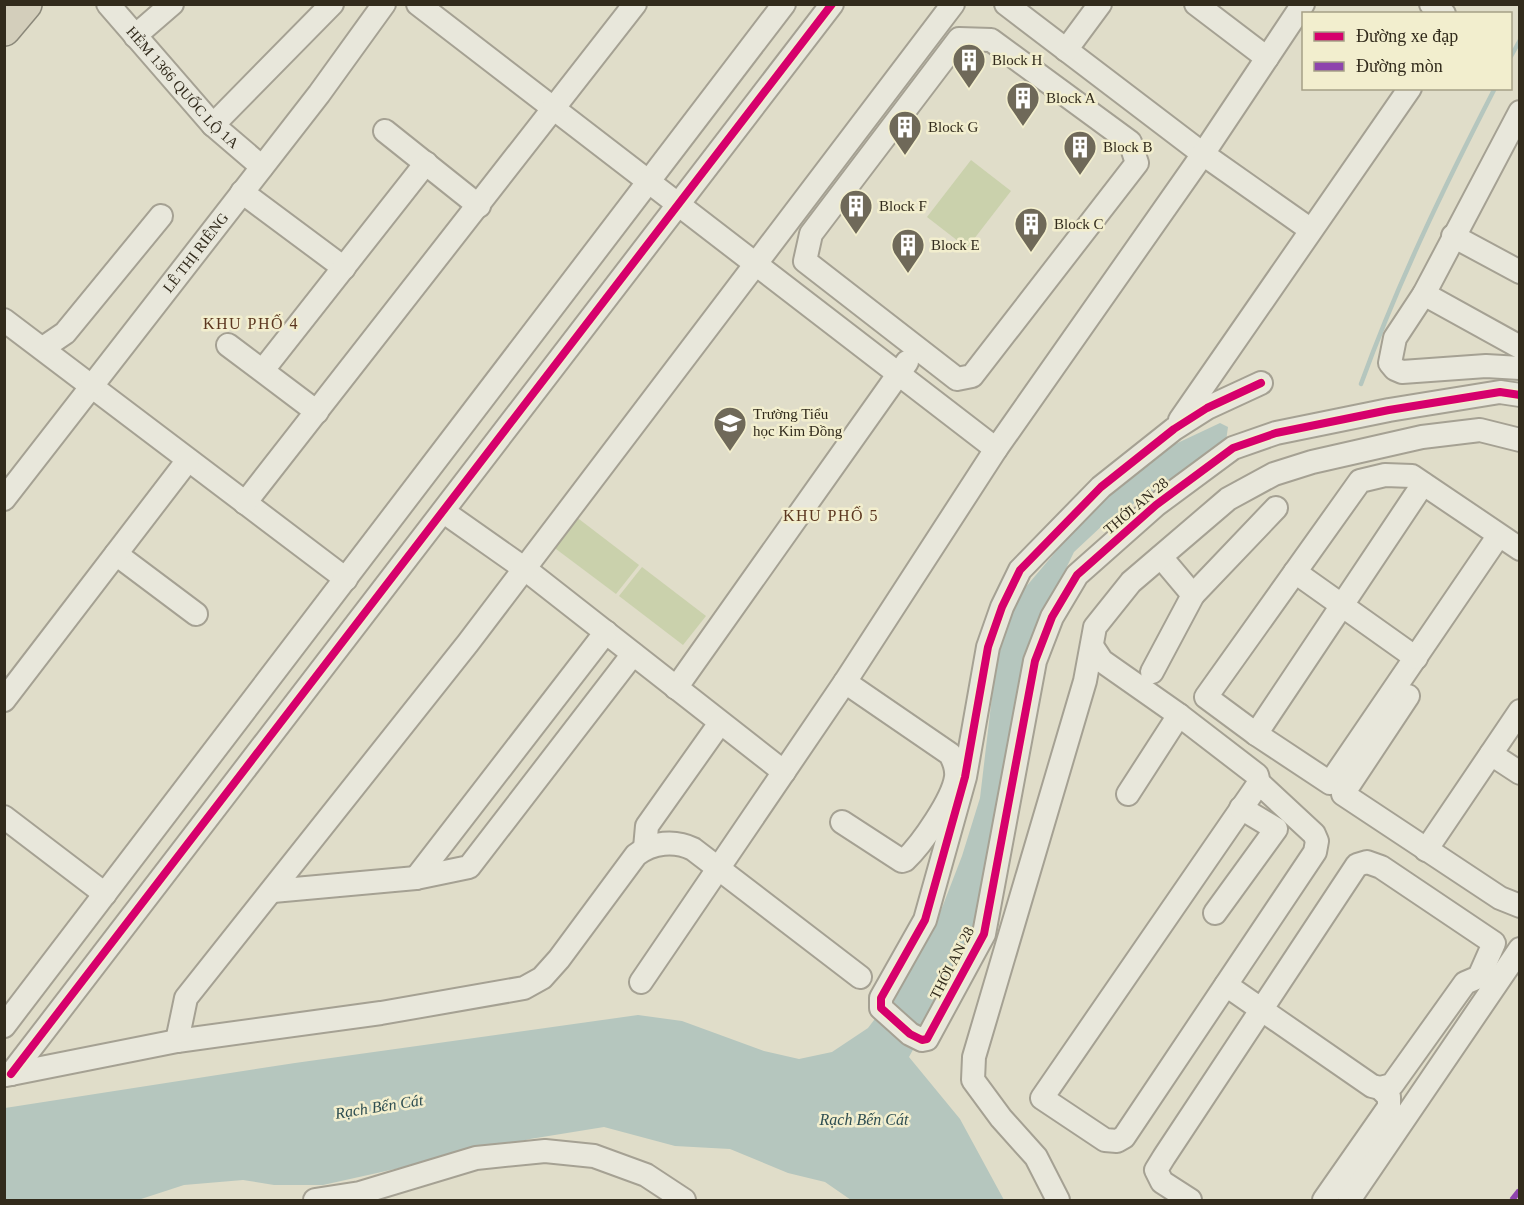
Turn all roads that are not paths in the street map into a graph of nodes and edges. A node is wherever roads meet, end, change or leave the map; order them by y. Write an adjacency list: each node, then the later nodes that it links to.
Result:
1 (25, 4): 15 (highway)
2 (108, 4): 16 (street, HẺM 1366 QUỐC LỘ 1A)
3 (172, 4): 16 (street)
4 (332, 4): 22 (street)
5 (384, 4): 26 (street, LÊ THỊ RIÊNG)
6 (418, 4): 20 (street)
7 (784, 4): 27 (street)
8 (832, 4): 29 (street)
9 (953, 4): 34 (street)
10 (1006, 4): 17 (street)
11 (1100, 4): 17 (street)
12 (1196, 4): 18 (street)
13 (1303, 4): 18 (street)
14 (629, 6): 20 (street)
15 (4, 29)
16 (135, 36): 22 (street, HẺM 1366 QUỐC LỘ 1A)
17 (1066, 50): 24 (street)
18 (1267, 58): 24 (street)
19 (1409, 90): 32 (street)
20 (555, 110): 27 (street); 30 (street)
21 (1520, 112): 33 (street)
22 (213, 125): 26 (street, HẺM 1366 QUỐC LỘ 1A)
23 (385, 131): 25 (street)
24 (1203, 153): 32 (street); 52 (street)
25 (426, 163): 30 (street); 35 (street)
26 (262, 167): 28 (street, LÊ THỊ RIÊNG)
27 (648, 182): 29 (street); 64 (street)
28 (242, 192): 35 (street); 47 (street, LÊ THỊ RIÊNG)
29 (679, 205): 34 (street); 58 (street)
30 (479, 206): 49 (street)
31 (161, 216): 41 (street)
32 (1311, 230): 50 (street)
33 (1453, 236): 36 (street); 37 (street)
34 (756, 263): 45 (street); 62 (street)
35 (344, 268): 44 (street)
36 (1520, 272)
37 (1424, 294): 40 (street); 43 (street)
38 (4, 320): 41 (street)
39 (228, 345): 44 (street)
40 (1520, 347)
41 (43, 348): 47 (street)
42 (917, 349): 42 (street); 45 (street)
43 (1520, 368)
44 (263, 370): 49 (street)
45 (898, 373): 52 (street); 74 (street)
46 (1261, 383): 50 (street, THỚI AN 28)
47 (92, 386): 53 (street); 55 (street, LÊ THỊ RIÊNG)
48 (1520, 395): 50 (street, THỚI AN 28)
49 (317, 412): 56 (street)
50 (1174, 429)
51 (1520, 440): 61 (street)
52 (996, 449): 73 (street)
53 (188, 460): 56 (street); 60 (street)
54 (1424, 484): 59 (street); 63 (street); 66 (street)
55 (4, 499)
56 (245, 503): 64 (street)
57 (1276, 508): 65 (street)
58 (444, 513): 62 (street); 103 (street)
59 (1510, 542): 71 (street); 89 (street)
60 (116, 554): 67 (street); 75 (street)
61 (1161, 557): 65 (street); 69 (street)
62 (525, 568): 68 (street); 92 (street)
63 (1295, 572): 66 (street); 79 (street)
64 (346, 579): 93 (street)
65 (1193, 595): 72 (street)
66 (1341, 606): 71 (street); 79 (street)
67 (196, 614)
68 (606, 632): 70 (street); 91 (street)
69 (1092, 646): 77 (street); 107 (street)
70 (633, 654): 74 (street); 91 (street)
71 (1416, 658): 79 (street)
72 (1152, 672)
73 (845, 682): 81 (street); 87 (street)
74 (676, 688): 78 (street)
75 (4, 700)
76 (1520, 711): 80 (street)
77 (1179, 715): 83 (street); 84 (street)
78 (720, 723): 81 (street); 88 (street)
79 (1256, 734)
80 (1491, 754): 82 (street); 89 (street)
81 (784, 772): 90 (street)
82 (1520, 773)
83 (1259, 783): 85 (street); 99 (street)
84 (1128, 794)
85 (1241, 808): 95 (street); 99 (street)
86 (4, 817): 93 (street)
87 (842, 822)
88 (645, 848): 90 (street); 102 (street)
89 (1426, 850): 94 (street)
90 (719, 867): 97 (street); 98 (street)
91 (416, 878): 92 (street)
92 (273, 891): 102 (street)
93 (105, 894): 101 (street)
94 (1520, 906)
95 (1215, 913)
96 (1520, 949): 110 (street)
97 (860, 977)
98 (641, 982)
99 (1226, 986): 100 (street)
100 (1262, 1010): 104 (street); 104 (street); 108 (street)
101 (4, 1026)
102 (177, 1041): 103 (street)
103 (8, 1075)
104 (1380, 1088): 109 (street)
105 (315, 1200): 106 (street)
106 (684, 1200)
107 (1058, 1200)
108 (1190, 1200)
109 (1324, 1200)
110 (1349, 1200)

